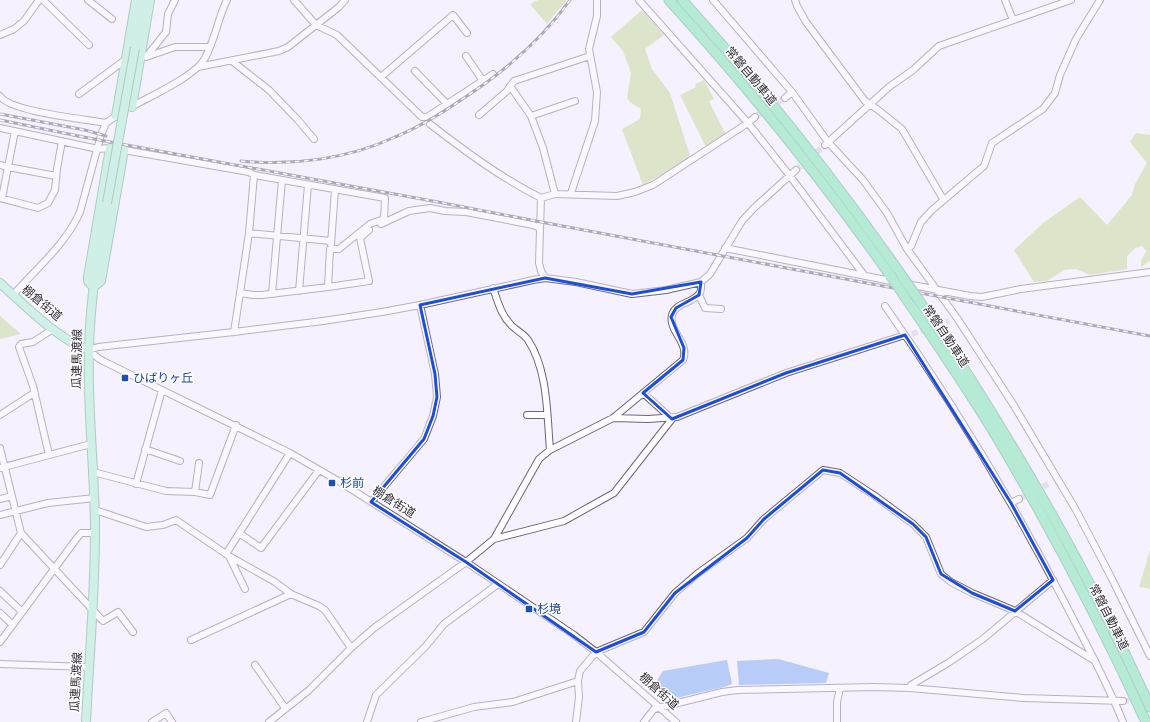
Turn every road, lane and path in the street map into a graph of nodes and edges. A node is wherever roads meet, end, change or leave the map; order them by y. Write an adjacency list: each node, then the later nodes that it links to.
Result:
1 (39, 0): 24 (street)
2 (43, 0): 25 (street)
3 (88, 0): 20 (street)
4 (136, 0): 30 (main road)
5 (144, 0): 88 (main road, 瓜連馬渡線, bridge)
6 (150, 0): 29 (main road)
7 (175, 0): 29 (street)
8 (227, 0): 26 (street)
9 (294, 0): 22 (street)
10 (345, 0): 22 (street)
11 (597, 0): 28 (street)
12 (639, 0): 52 (street)
13 (669, 0): 186 (highway, 常磐自動車道, bridge)
14 (682, 0): 172 (highway, 常磐自動車道, bridge)
15 (713, 0): 38 (street)
16 (795, 0): 44 (street)
17 (1006, 0): 21 (street)
18 (1071, 0): 21 (street)
19 (1100, 0): 74 (street)
20 (112, 19)
21 (1013, 20): 44 (street)
22 (316, 25): 31 (street); 35 (street)
23 (467, 33): 35 (street)
24 (0, 35)
25 (89, 45)
26 (210, 46): 29 (street); 32 (street)
27 (466, 56): 36 (street)
28 (590, 56): 37 (street); 70 (street)
29 (143, 59): 45 (main road)
30 (125, 60): 39 (street); 47 (main road)
31 (232, 61): 32 (street); 55 (street)
32 (198, 67): 45 (street)
33 (415, 71): 43 (street)
34 (492, 74): 36 (street)
35 (381, 77): 43 (street)
36 (483, 81): 43 (street)
37 (510, 86): 46 (street); 48 (street)
38 (792, 92): 41 (street); 57 (street)
39 (79, 94)
40 (0, 96): 50 (street)
41 (785, 98)
42 (575, 101): 48 (street)
43 (447, 104)
44 (870, 105): 57 (street); 74 (street)
45 (132, 107): 47 (street)
46 (479, 115)
47 (116, 116): 50 (street)
48 (531, 116): 71 (street)
49 (755, 117): 52 (street)
50 (106, 123): 59 (street)
51 (430, 124): 73 (street)
52 (748, 124): 66 (street); 70 (street)
53 (0, 128): 54 (street)
54 (15, 130): 56 (street); 62 (street)
55 (314, 139)
56 (62, 140): 59 (street); 65 (street)
57 (826, 144): 82 (street)
58 (110, 148): 59 (street); 60 (street); 88 (main road)
59 (98, 149): 95 (street)
60 (124, 150): 64 (street); 88 (main road)
61 (0, 165): 62 (street)
62 (8, 167): 65 (street); 72 (street)
63 (796, 170): 66 (street)
64 (254, 175): 67 (street); 76 (street)
65 (56, 176): 72 (street)
66 (790, 176): 80 (street); 84 (street)
67 (282, 180): 68 (street); 77 (street)
68 (308, 185): 69 (street); 78 (street)
69 (335, 190): 79 (street); 81 (street)
70 (571, 193): 71 (street)
71 (555, 194): 73 (street)
72 (1, 198)
73 (541, 198): 75 (street)
74 (943, 199): 82 (street)
75 (540, 228): 85 (street); 89 (street)
76 (249, 233): 77 (street); 93 (street)
77 (277, 236): 78 (street); 94 (street)
78 (304, 238): 79 (street); 92 (street)
79 (331, 241): 81 (street)
80 (725, 248): 84 (street); 86 (street)
81 (330, 249): 89 (street)
82 (907, 249): 91 (street)
83 (1150, 272): 91 (street)
84 (864, 275): 91 (street)
85 (545, 278): 86 (street); 90 (street)
86 (701, 282): 96 (street)
87 (0, 284): 95 (main road, 棚倉街道)
88 (93, 287): 105 (main road, 瓜連馬渡線)
89 (328, 287): 92 (street)
90 (493, 288): 97 (street); 111 (street)
91 (937, 290): 100 (street)
92 (299, 291): 94 (street)
93 (240, 293): 94 (street); 103 (street)
94 (272, 294)
95 (13, 295): 102 (main road, 棚倉街道)
96 (699, 295): 99 (street); 107 (street)
97 (420, 305): 103 (street); 134 (street)
98 (885, 306): 104 (street)
99 (721, 309)
100 (957, 318): 101 (street); 126 (street)
101 (949, 321)
102 (53, 329): 105 (main road, 棚倉街道); 108 (street)
103 (234, 332): 105 (street)
104 (908, 335): 113 (street); 135 (street)
105 (89, 350): 106 (street, 棚倉街道); 115 (main road, 瓜連馬渡線)
106 (162, 390): 114 (street, 棚倉街道); 117 (street)
107 (643, 392): 112 (street); 113 (street)
108 (34, 393): 109 (street); 120 (street)
109 (0, 415)
110 (527, 415): 111 (street)
111 (547, 415): 118 (street)
112 (613, 418): 113 (street); 118 (street)
113 (672, 419): 142 (street)
114 (236, 425): 119 (street, 棚倉街道); 129 (street)
115 (91, 444): 120 (street); 125 (main road, 瓜連馬渡線)
116 (0, 448): 123 (street)
117 (145, 449): 121 (street); 128 (street)
118 (550, 450): 142 (street)
119 (290, 453): 124 (street, 棚倉街道); 139 (street)
120 (49, 455): 123 (street)
121 (180, 461)
122 (199, 463): 129 (street)
123 (2, 467): 130 (street)
124 (319, 470): 134 (street, 棚倉街道); 139 (street)
125 (93, 472): 128 (street); 131 (main road, 瓜連馬渡線)
126 (1057, 480): 127 (street); 162 (street)
127 (1050, 483)
128 (136, 484): 129 (street)
129 (195, 492)
130 (12, 496): 132 (street); 137 (street)
131 (95, 498): 136 (main road, 瓜連馬渡線); 137 (street)
132 (0, 499)
133 (1019, 499): 135 (street)
134 (372, 502): 144 (street, 棚倉街道)
135 (1011, 503): 147 (street)
136 (95, 510): 141 (main road, 瓜連馬渡線); 143 (street)
137 (16, 511): 138 (street); 140 (street)
138 (0, 515)
139 (239, 533): 143 (street)
140 (21, 534): 145 (street); 146 (street)
141 (95, 534): 146 (street); 152 (main road, 瓜連馬渡線)
142 (494, 539): 144 (street)
143 (227, 555): 149 (street); 151 (street)
144 (466, 562): 148 (street, 棚倉街道); 160 (street)
145 (0, 565)
146 (55, 568): 152 (street); 154 (street)
147 (1053, 580): 153 (street); 163 (street)
148 (498, 584): 161 (street, 棚倉街道); 179 (street)
149 (245, 589)
150 (0, 591): 154 (street)
151 (290, 594): 158 (street); 160 (street)
152 (92, 607): 157 (street); 166 (main road, 瓜連馬渡線)
153 (1015, 611): 161 (street); 163 (street); 169 (street)
154 (22, 612): 156 (street)
155 (0, 613): 156 (street)
156 (12, 624): 159 (street)
157 (133, 632)
158 (192, 640)
159 (0, 642)
160 (351, 648): 173 (street)
161 (596, 652): 167 (street); 174 (street, 棚倉街道)
162 (1150, 656)
163 (1095, 661): 171 (street)
164 (0, 664): 166 (street)
165 (255, 665): 173 (street)
166 (89, 667): 175 (main road, 瓜連馬渡線)
167 (578, 681): 180 (street); 181 (street)
168 (840, 688): 169 (street); 174 (street); 184 (street)
169 (910, 688): 171 (street)
170 (1123, 701): 171 (street)
171 (1115, 702): 185 (street)
172 (1150, 707)
173 (285, 708): 178 (street)
174 (661, 708): 182 (street); 183 (street, 棚倉街道)
175 (86, 722)
176 (152, 722): 177 (street)
177 (172, 722)
178 (269, 722)
179 (367, 722)
180 (421, 722)
181 (576, 722)
182 (644, 722)
183 (676, 722)
184 (837, 722)
185 (1123, 722)
186 (1146, 722)

